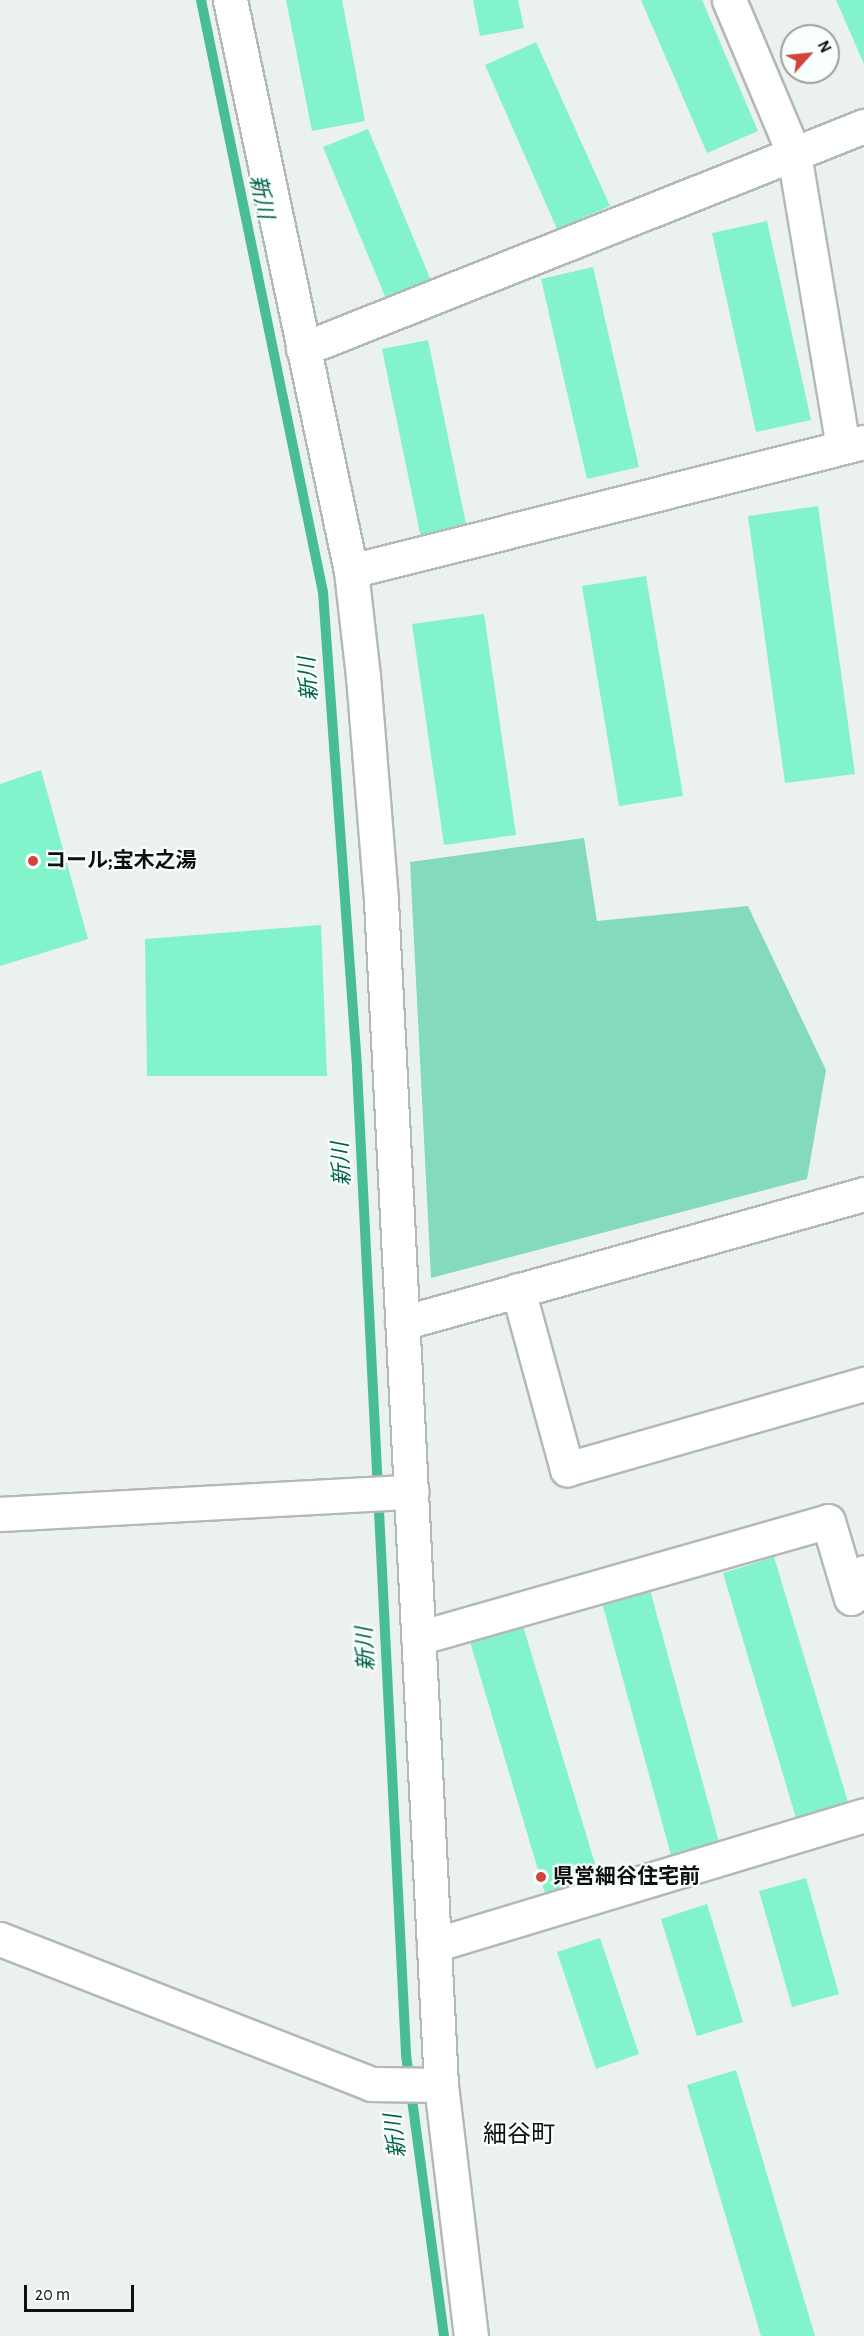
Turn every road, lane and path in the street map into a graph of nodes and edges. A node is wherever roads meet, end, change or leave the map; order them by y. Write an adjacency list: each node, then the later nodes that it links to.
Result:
1 (230, 0): 5 (street)
2 (729, 0): 4 (street)
3 (864, 126): 4 (street)
4 (794, 154): 5 (street); 6 (street)
5 (303, 349): 7 (street)
6 (853, 445): 7 (street)
7 (351, 571): 10 (street)
8 (864, 1194): 9 (street)
9 (518, 1290): 10 (street); 11 (street)
10 (402, 1323): 12 (street)
11 (864, 1384)
12 (411, 1492): 13 (street); 15 (street)
13 (0, 1514)
14 (864, 1572): 15 (street)
15 (418, 1638): 18 (street)
16 (864, 1815): 18 (street)
17 (0, 1939): 19 (street)
18 (434, 1945): 19 (street)
19 (441, 2085): 20 (street)
20 (471, 2336)

